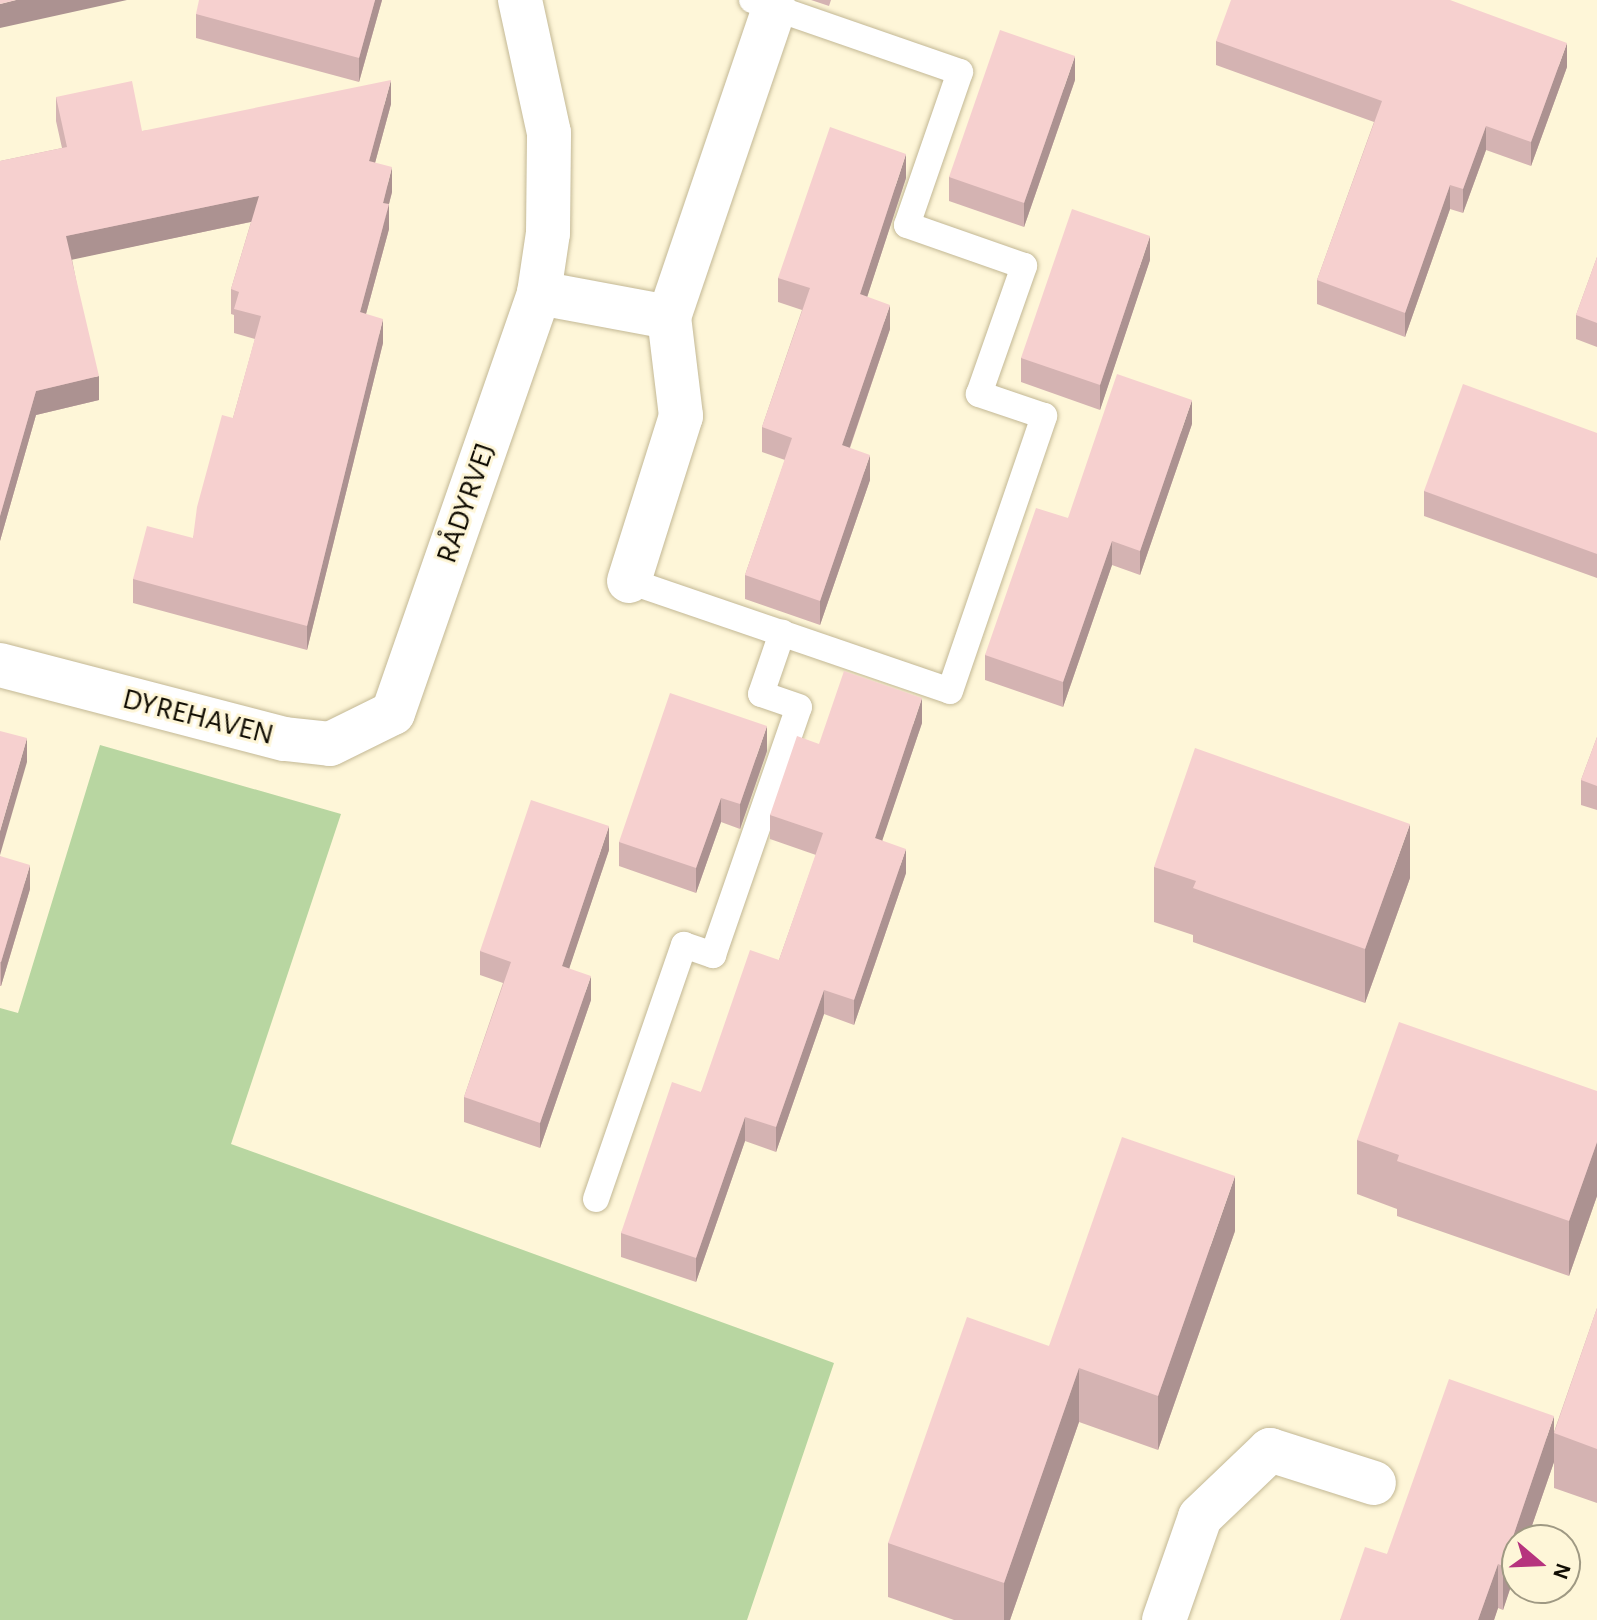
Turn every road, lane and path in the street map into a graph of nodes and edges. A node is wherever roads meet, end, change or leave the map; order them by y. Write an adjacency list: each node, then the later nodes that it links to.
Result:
1 (520, 0): 3 (street, RÅDYRVEJ)
2 (763, 4): 4 (street); 6 (lane)
3 (539, 293): 4 (street); 8 (street, RÅDYRVEJ)
4 (669, 317): 5 (street)
5 (629, 581): 6 (lane)
6 (782, 633): 9 (lane)
7 (0, 665): 8 (street, DYREHAVEN)
8 (393, 713)
9 (596, 1199)
10 (1374, 1483): 11 (street)
11 (1164, 1620)

